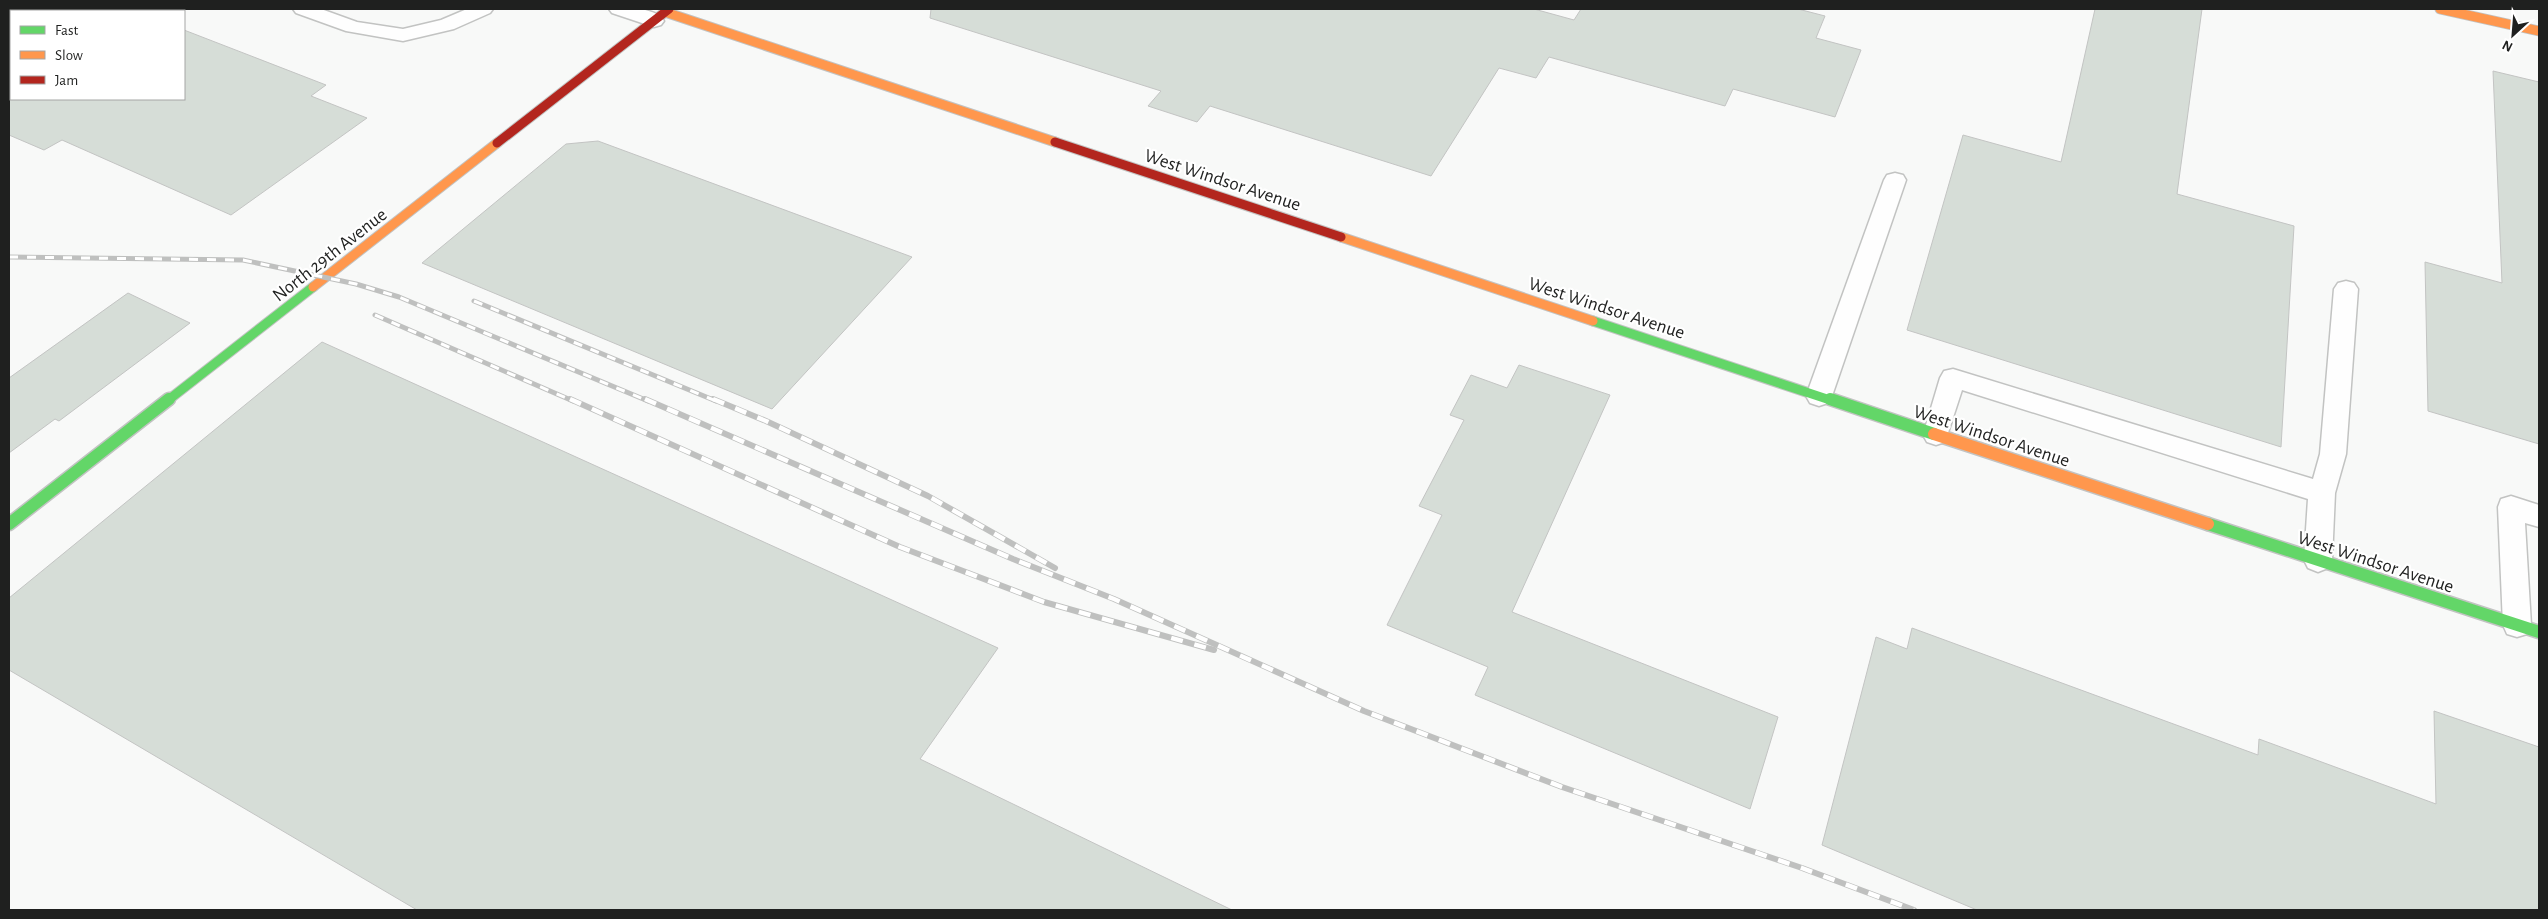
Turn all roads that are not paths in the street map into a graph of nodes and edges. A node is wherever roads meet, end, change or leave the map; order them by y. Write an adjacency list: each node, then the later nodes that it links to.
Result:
1 (303, 9): 2 (lane)
2 (483, 9)
3 (619, 9): 5 (lane)
4 (2440, 9): 6 (street)
5 (663, 14): 9 (street, West Windsor Avenue); 13 (street, North 29th Avenue)
6 (2539, 31)
7 (1895, 180): 9 (lane)
8 (2346, 289): 11 (lane)
9 (1819, 396): 10 (street, West Windsor Avenue)
10 (1936, 435): 11 (lane); 14 (street, West Windsor Avenue)
11 (2322, 493): 14 (lane)
12 (2539, 516): 15 (lane)
13 (9, 524)
14 (2318, 560): 15 (street, West Windsor Avenue)
15 (2528, 629)

